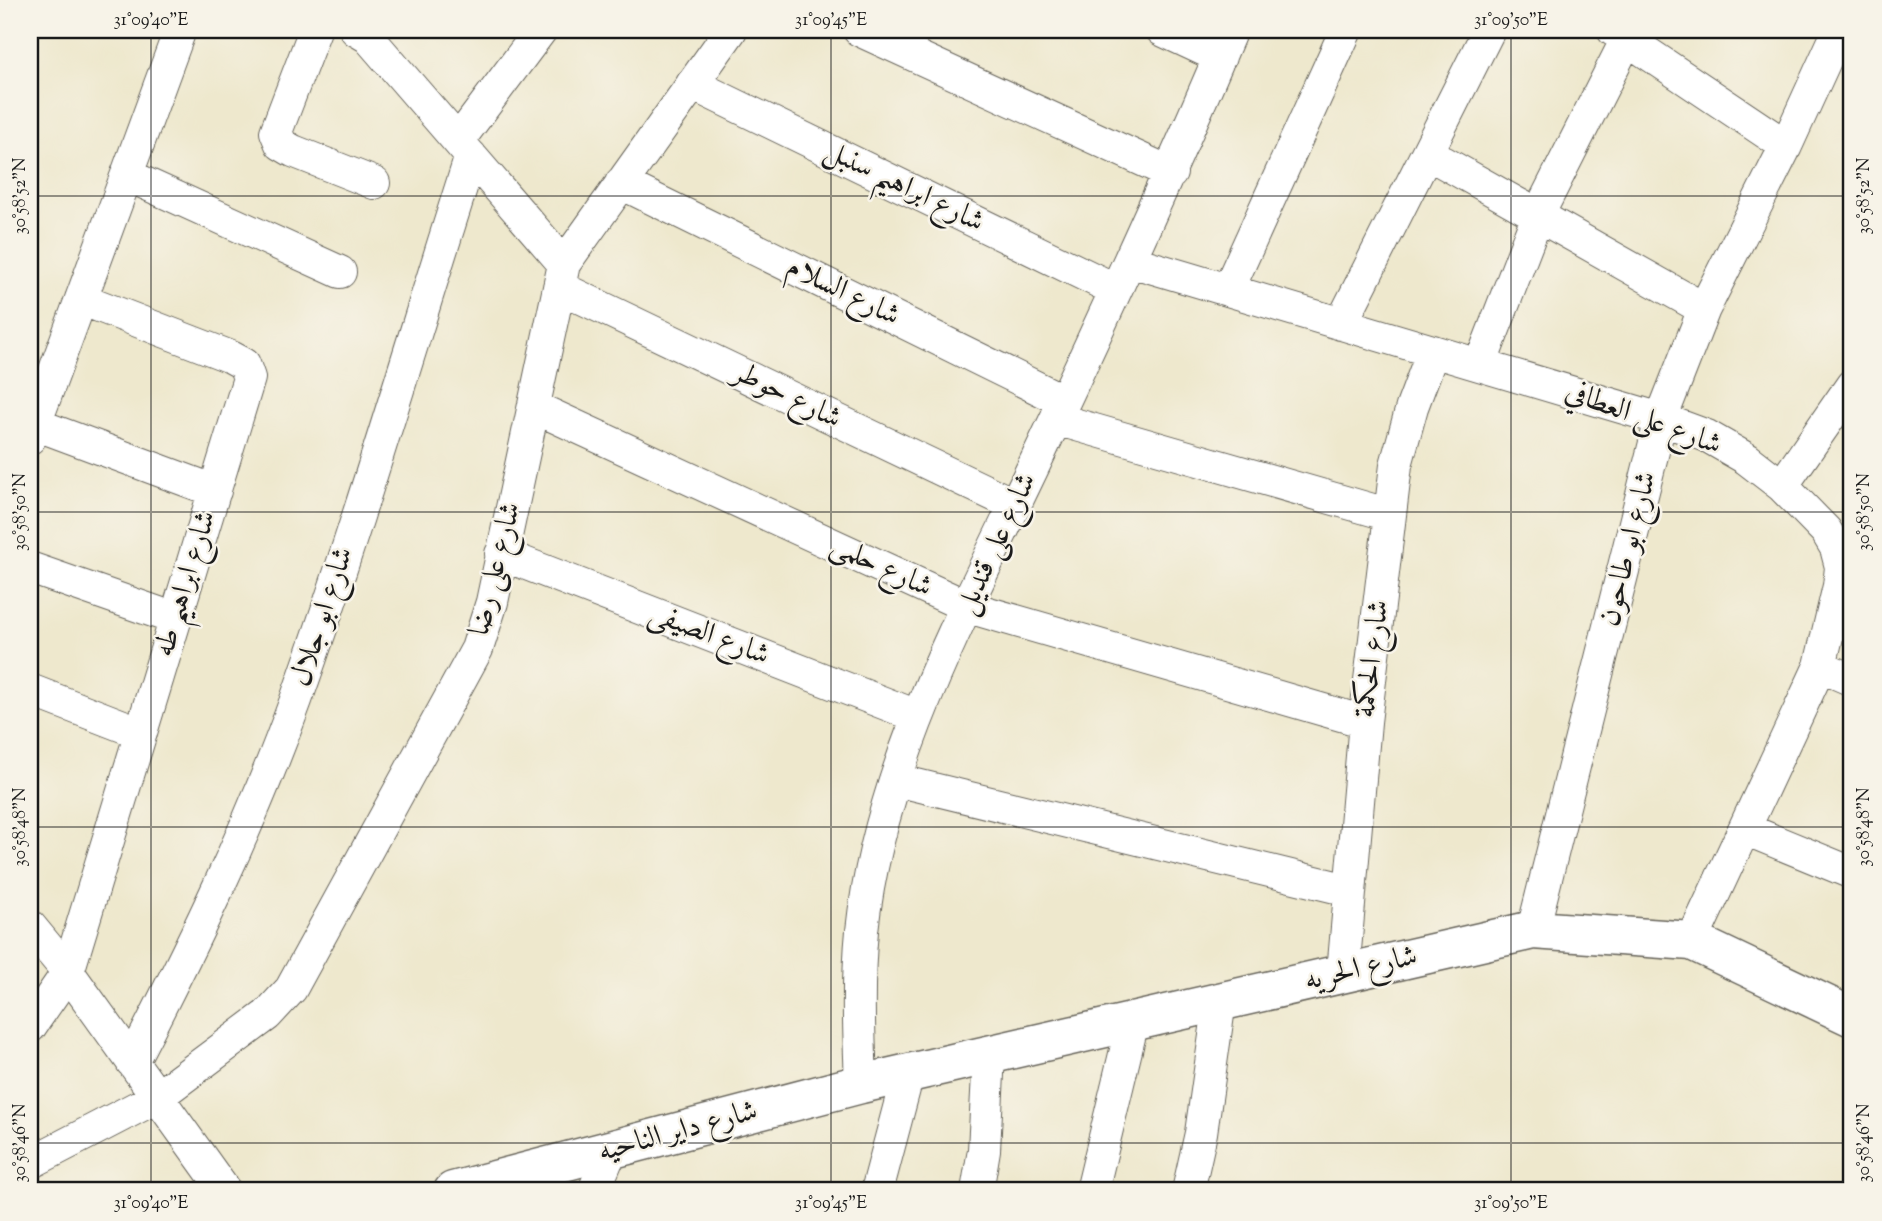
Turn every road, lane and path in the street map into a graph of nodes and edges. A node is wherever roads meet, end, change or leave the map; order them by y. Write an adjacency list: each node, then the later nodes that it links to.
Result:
1 (180, 30): 18 (street)
2 (315, 30): 19 (street)
3 (541, 30): 15 (street, شارع ابو جلال)
4 (731, 30): 13 (street, شارع على رضا)
5 (859, 30): 17 (street)
6 (1162, 30): 12 (street)
7 (1346, 30): 26 (street)
8 (1489, 30): 16 (street)
9 (1839, 30): 14 (street, شارع ابو طاحون)
10 (366, 32): 15 (street)
11 (1620, 34): 14 (street); 21 (street)
12 (1225, 43): 17 (street, شارع على قنديل)
13 (692, 84): 20 (street, شارع على رضا); 25 (street, شارع ابراهيم سنبل)
14 (1786, 146): 28 (street, شارع ابو طاحون)
15 (464, 148): 24 (street); 65 (street, شارع ابو جلال)
16 (1427, 153): 21 (street); 29 (street)
17 (1171, 173): 22 (street, شارع على قنديل)
18 (127, 176): 23 (street); 27 (street)
19 (374, 183)
20 (621, 183): 24 (street, شارع على رضا); 34 (street, شارع السلام)
21 (1538, 215): 28 (street); 31 (street)
22 (1129, 261): 25 (street, شارع على قنديل); 26 (street, شارع على العطافي)
23 (340, 272)
24 (562, 275): 33 (street, شارع على رضا); 39 (street, شارع حوطر)
25 (1116, 290): 34 (street, شارع على قنديل)
26 (1228, 290): 29 (street, شارع على العطافي)
27 (81, 299): 36 (street); 38 (street, شارع ابراهيم طه)
28 (1704, 309): 35 (street, شارع ابو طاحون)
29 (1340, 324): 30 (street, شارع على العطافي)
30 (1433, 351): 31 (street, شارع على العطافي); 40 (street, شارع الحكمة)
31 (1480, 365): 35 (street, شارع على العطافي)
32 (1852, 385): 37 (street)
33 (534, 407): 41 (street, شارع على رضا); 43 (street, شارع حلمى)
34 (1060, 410): 39 (street, شارع على قنديل); 40 (street, شارع السلام)
35 (1661, 419): 37 (street, شارع على العطافي); 56 (street, شارع ابو طاحون)
36 (33, 431): 38 (street)
37 (1782, 486): 45 (street, شارع على العطافي)
38 (215, 491): 44 (street, شارع ابراهيم طه)
39 (1015, 505): 43 (street, شارع على قنديل)
40 (1390, 515): 49 (street, شارع الحكمة)
41 (501, 554): 48 (street, شارع الصيفى); 68 (street, شارع على رضا)
42 (30, 568): 44 (street)
43 (968, 607): 48 (street, شارع على قنديل); 49 (street, شارع حلمى)
44 (176, 619): 50 (street, شارع ابراهيم طه)
45 (1819, 666): 46 (street); 52 (street, شارع على العطافي)
46 (1852, 680)
47 (30, 690): 50 (street)
48 (917, 716): 51 (street, شارع على قنديل)
49 (1365, 722): 54 (street, شارع الحكمة)
50 (141, 733): 58 (street, شارع ابراهيم طه)
51 (896, 780): 54 (street); 67 (street, شارع على قنديل)
52 (1745, 829): 53 (street); 57 (street, شارع على العطافي)
53 (1852, 873)
54 (1348, 890): 59 (street, شارع الحكمة)
55 (30, 926): 58 (street)
56 (1532, 930): 57 (street, شارع الحريه); 59 (street, شارع الحريه)
57 (1692, 941): 61 (street, شارع الحريه)
58 (68, 972): 63 (street, شارع ابراهيم طه); 65 (street)
59 (1343, 973): 60 (street, شارع الحريه)
60 (1220, 1001): 62 (street, شارع الحريه); 78 (street)
61 (1852, 1017)
62 (1133, 1021): 64 (street, شارع الحريه); 77 (street)
63 (30, 1027)
64 (989, 1055): 66 (street, شارع الحريه); 76 (street)
65 (132, 1062): 68 (street)
66 (908, 1074): 67 (street, شارع الحريه); 75 (street)
67 (861, 1084): 69 (street, شارع داير الناحيه)
68 (157, 1097): 70 (street, شارع على رضا); 72 (street)
69 (611, 1150): 71 (street, شارع داير الناحيه); 74 (street)
70 (30, 1163)
71 (494, 1185): 73 (street, شارع داير الناحيه)
72 (225, 1191)
73 (453, 1191)
74 (594, 1191)
75 (877, 1191)
76 (977, 1191)
77 (1092, 1191)
78 (1188, 1191)

